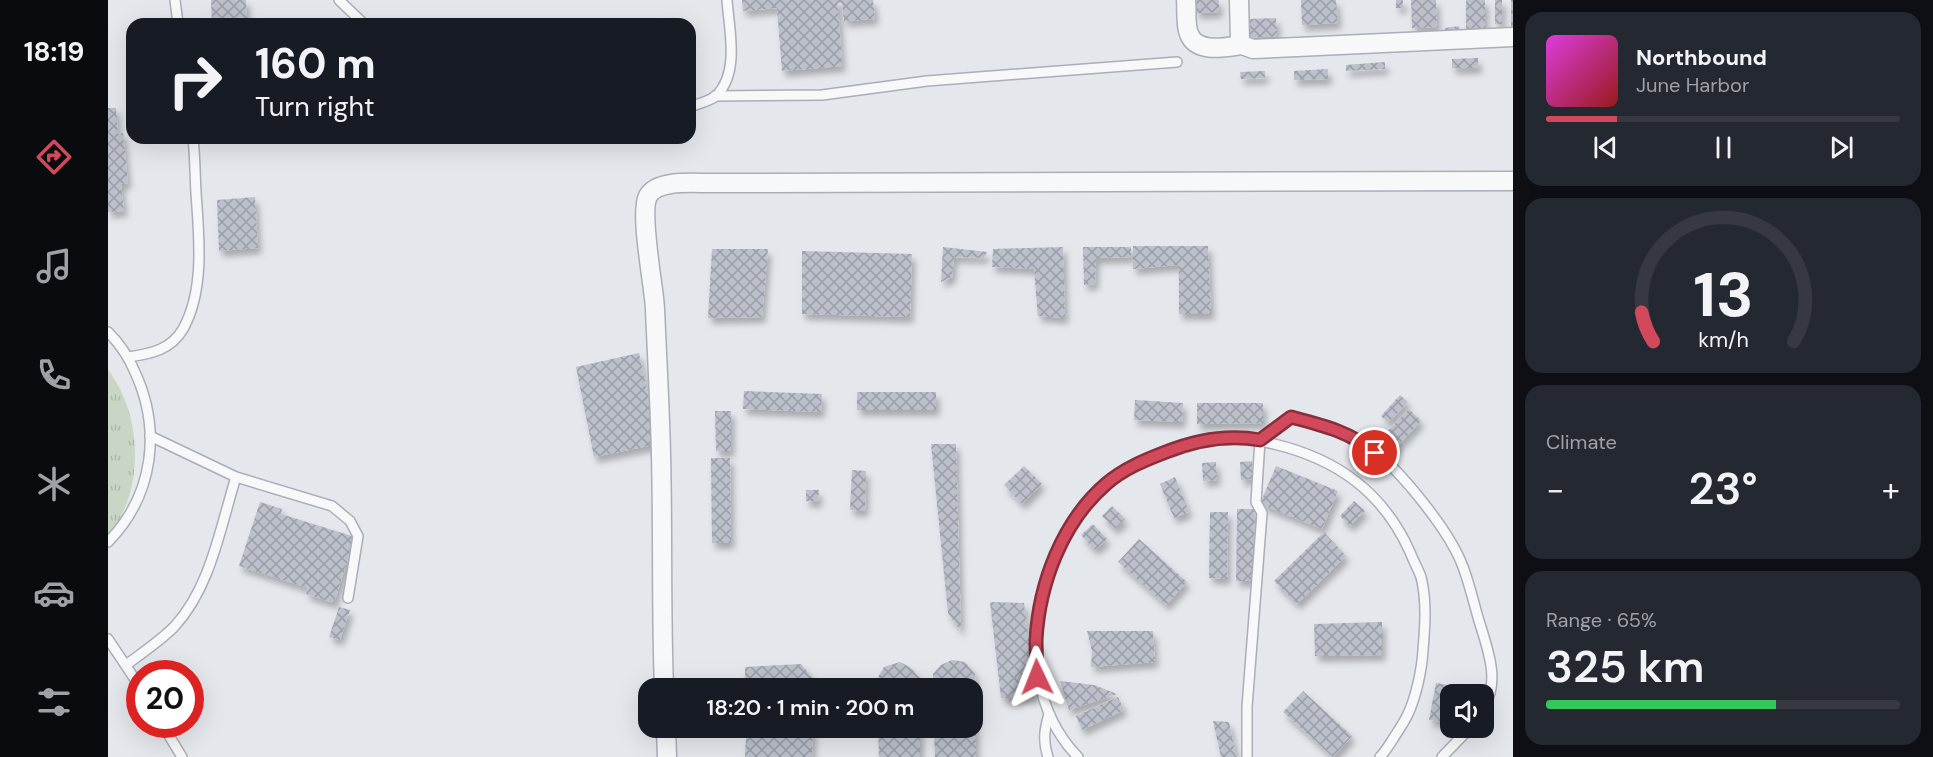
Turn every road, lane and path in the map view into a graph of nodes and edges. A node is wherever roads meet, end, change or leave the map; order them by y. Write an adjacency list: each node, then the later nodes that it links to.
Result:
1 (175, 0): 6 (lane)
2 (339, 0): 7 (lane)
3 (727, 0): 11 (lane)
4 (1186, 0): 9 (street)
5 (1239, 0): 9 (street)
6 (177, 18)
7 (358, 18)
8 (1513, 37): 9 (street)
9 (1242, 45)
10 (1177, 62): 11 (lane)
11 (715, 96): 12 (lane)
12 (696, 104)
13 (193, 144): 16 (lane)
14 (1513, 181): 25 (street)
15 (108, 332): 16 (lane)
16 (128, 357): 17 (lane)
17 (150, 436): 19 (lane); 20 (lane)
18 (1260, 440): 26 (lane); 27 (lane); 35 (lane); 36 (lane)
19 (236, 477): 21 (lane); 23 (lane)
20 (108, 542)
21 (348, 598)
22 (108, 639): 24 (lane)
23 (132, 660)
24 (126, 665)
25 (664, 678)
26 (1491, 684)
27 (1049, 714): 33 (lane); 34 (lane)
28 (170, 738): 31 (lane)
29 (666, 738): 32 (street)
30 (1460, 738): 37 (lane)
31 (182, 757)
32 (667, 757)
33 (1048, 757)
34 (1078, 757)
35 (1247, 757)
36 (1380, 757)
37 (1442, 757)

